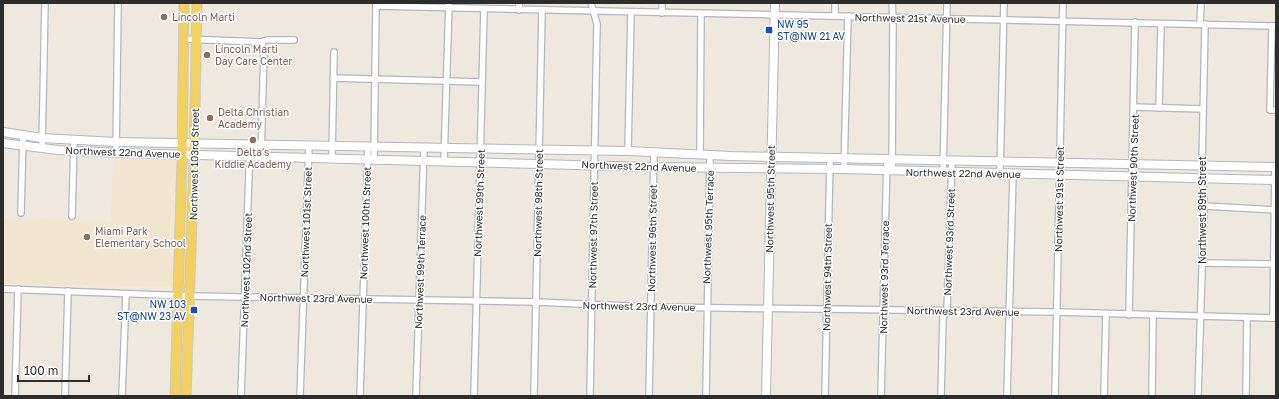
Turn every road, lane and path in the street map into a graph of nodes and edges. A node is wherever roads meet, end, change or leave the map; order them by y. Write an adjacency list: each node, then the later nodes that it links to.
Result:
1 (45, 3): 50 (street)
2 (118, 3): 52 (street)
3 (184, 3): 35 (main road, Northwest 103rd Street)
4 (197, 3): 36 (main road, Northwest 103rd Street)
5 (519, 3): 18 (street)
6 (592, 3): 20 (street, Northwest 97th Street)
7 (662, 3): 22 (street)
8 (775, 3): 24 (main road, Northwest 95th Street)
9 (835, 3): 25 (street)
10 (892, 3): 27 (street, Northwest 93rd Terrace)
11 (947, 3): 28 (street, Northwest 93rd Street)
12 (1004, 3): 29 (street)
13 (1063, 3): 30 (street, Northwest 91st Street)
14 (1200, 3): 33 (street, Northwest 89th Street)
15 (376, 5): 16 (street, Northwest 21st Avenue); 41 (street, Northwest 100th Street)
16 (449, 6): 17 (street, Northwest 21st Avenue); 42 (street)
17 (484, 9): 18 (street, Northwest 21st Avenue); 43 (street, Northwest 99th Street)
18 (519, 10): 19 (street, Northwest 21st Avenue)
19 (542, 11): 20 (street, Northwest 21st Avenue); 66 (street, Northwest 98th Street)
20 (594, 12): 21 (street, Northwest 21st Avenue); 68 (street, Northwest 97th Street)
21 (631, 13): 22 (street, Northwest 21st Avenue); 69 (street)
22 (662, 13): 23 (street, Northwest 21st Avenue)
23 (701, 14): 24 (street, Northwest 21st Avenue); 73 (street)
24 (774, 14): 25 (street, Northwest 21st Avenue); 78 (main road, Northwest 95th Street)
25 (834, 16): 26 (street, Northwest 21st Avenue)
26 (848, 16): 27 (street, Northwest 21st Avenue); 81 (street)
27 (893, 18): 28 (street, Northwest 21st Avenue); 83 (street, Northwest 93rd Terrace)
28 (947, 19): 29 (street, Northwest 21st Avenue); 85 (street, Northwest 93rd Street)
29 (1003, 20): 30 (street, Northwest 21st Avenue); 88 (street)
30 (1063, 20): 31 (street, Northwest 21st Avenue); 90 (street, Northwest 91st Street)
31 (1135, 22): 32 (street, Northwest 21st Avenue); 44 (street, Northwest 90th Street)
32 (1161, 24): 33 (street, Northwest 21st Avenue); 45 (street)
33 (1203, 24): 34 (street, Northwest 21st Avenue); 46 (street, Northwest 89th Street)
34 (1274, 26): 47 (street)
35 (184, 39): 36 (street); 54 (main road, Northwest 103rd Street)
36 (196, 39): 38 (street); 55 (main road, Northwest 103rd Street)
37 (294, 40): 38 (street)
38 (261, 42): 57 (street)
39 (334, 52): 40 (street)
40 (334, 78): 41 (street); 60 (street)
41 (375, 79): 42 (street); 61 (street, Northwest 100th Street)
42 (447, 81): 43 (street); 64 (street)
43 (482, 82): 65 (street, Northwest 99th Street)
44 (1134, 107): 45 (street); 92 (street, Northwest 90th Street)
45 (1159, 108): 46 (street)
46 (1203, 109): 94 (street, Northwest 89th Street)
47 (1273, 110)
48 (3, 132): 49 (main road, Northwest 22nd Avenue)
49 (23, 135): 50 (main road, Northwest 22nd Avenue); 59 (street)
50 (42, 138): 51 (main road, Northwest 22nd Avenue); 63 (street)
51 (74, 140): 52 (main road, Northwest 22nd Avenue); 67 (street)
52 (116, 142): 54 (main road, Northwest 22nd Avenue); 70 (street)
53 (3, 143): 59 (main road, Northwest 22nd Avenue)
54 (183, 143): 55 (main road, Northwest 22nd Avenue); 72 (main road, Northwest 103rd Street)
55 (194, 143): 56 (main road, Northwest 22nd Avenue); 74 (main road, Northwest 103rd Street)
56 (250, 144): 57 (main road, Northwest 22nd Avenue); 75 (street, Northwest 102nd Street)
57 (262, 144): 58 (main road, Northwest 22nd Avenue); 77 (street)
58 (309, 145): 60 (main road, Northwest 22nd Avenue); 79 (street, Northwest 101st Street)
59 (23, 146): 63 (main road, Northwest 22nd Avenue); 111 (street)
60 (332, 146): 61 (main road, Northwest 22nd Avenue); 82 (street)
61 (371, 146): 62 (main road, Northwest 22nd Avenue); 84 (street, Northwest 100th Street)
62 (424, 147): 64 (main road, Northwest 22nd Avenue); 86 (street, Northwest 99th Terrace)
63 (42, 148): 67 (main road, Northwest 22nd Avenue)
64 (444, 148): 65 (main road, Northwest 22nd Avenue); 87 (street)
65 (480, 148): 66 (main road, Northwest 22nd Avenue); 89 (street, Northwest 99th Street)
66 (539, 150): 68 (main road, Northwest 22nd Avenue); 91 (street, Northwest 98th Street)
67 (73, 151): 70 (main road, Northwest 22nd Avenue); 112 (street)
68 (595, 151): 69 (main road, Northwest 22nd Avenue); 93 (street, Northwest 97th Street)
69 (628, 151): 71 (main road, Northwest 22nd Avenue)
70 (116, 152): 72 (main road, Northwest 22nd Avenue)
71 (654, 152): 73 (main road, Northwest 22nd Avenue); 95 (street, Northwest 96th Street)
72 (182, 154): 74 (main road, Northwest 22nd Avenue); 119 (main road, Northwest 103rd Street)
73 (700, 154): 76 (main road, Northwest 22nd Avenue)
74 (194, 155): 75 (main road, Northwest 22nd Avenue); 120 (main road, Northwest 103rd Street)
75 (249, 155): 77 (main road, Northwest 22nd Avenue); 121 (street, Northwest 102nd Street)
76 (710, 155): 78 (main road, Northwest 22nd Avenue); 97 (street, Northwest 95th Terrace)
77 (261, 156): 79 (main road, Northwest 22nd Avenue)
78 (770, 156): 80 (main road, Northwest 22nd Avenue); 98 (main road, Northwest 95th Street)
79 (309, 157): 82 (main road, Northwest 22nd Avenue); 122 (street, Northwest 101st Street)
80 (830, 157): 81 (main road, Northwest 22nd Avenue); 99 (street, Northwest 94th Street)
81 (844, 157): 83 (main road, Northwest 22nd Avenue); 100 (street)
82 (332, 158): 84 (main road, Northwest 22nd Avenue)
83 (889, 158): 85 (main road, Northwest 22nd Avenue); 101 (street, Northwest 93rd Terrace)
84 (371, 159): 86 (main road, Northwest 22nd Avenue); 123 (street, Northwest 100th Street)
85 (948, 160): 88 (main road, Northwest 22nd Avenue); 102 (street, Northwest 93rd Street)
86 (424, 161): 87 (main road, Northwest 22nd Avenue); 124 (street, Northwest 99th Terrace)
87 (444, 161): 89 (main road, Northwest 22nd Avenue)
88 (1000, 161): 90 (main road, Northwest 22nd Avenue); 103 (street)
89 (480, 162): 91 (main road, Northwest 22nd Avenue); 125 (street, Northwest 99th Street)
90 (1060, 162): 92 (main road, Northwest 22nd Avenue); 105 (street, Northwest 91st Street)
91 (539, 164): 93 (main road, Northwest 22nd Avenue); 126 (street, Northwest 98th Street)
92 (1132, 164): 94 (main road, Northwest 22nd Avenue); 106 (street, Northwest 90th Street)
93 (595, 165): 95 (main road, Northwest 22nd Avenue); 127 (street, Northwest 97th Street)
94 (1202, 165): 96 (main road, Northwest 22nd Avenue); 107 (street, Northwest 89th Street)
95 (653, 167): 97 (main road, Northwest 22nd Avenue); 128 (street, Northwest 96th Street)
96 (1276, 167): 108 (street)
97 (710, 168): 98 (main road, Northwest 22nd Avenue); 129 (street, Northwest 95th Terrace)
98 (770, 169): 99 (main road, Northwest 22nd Avenue); 130 (main road, Northwest 95th Street)
99 (830, 169): 100 (main road, Northwest 22nd Avenue); 131 (street, Northwest 94th Street)
100 (844, 169): 101 (main road, Northwest 22nd Avenue)
101 (889, 171): 102 (main road, Northwest 22nd Avenue); 132 (street, Northwest 93rd Terrace)
102 (947, 173): 103 (main road, Northwest 22nd Avenue); 133 (street, Northwest 93rd Street)
103 (1000, 174): 104 (main road, Northwest 22nd Avenue)
104 (1013, 174): 105 (main road, Northwest 22nd Avenue); 134 (street)
105 (1060, 175): 106 (main road, Northwest 22nd Avenue); 135 (street, Northwest 91st Street)
106 (1132, 177): 107 (main road, Northwest 22nd Avenue); 137 (street, Northwest 90th Street)
107 (1204, 179): 108 (main road, Northwest 22nd Avenue); 109 (street, Northwest 89th Street)
108 (1276, 180): 110 (street)
109 (1204, 206): 110 (street); 113 (street, Northwest 89th Street)
110 (1275, 210): 114 (street)
111 (21, 213)
112 (72, 216)
113 (1202, 263): 114 (street); 139 (street, Northwest 89th Street)
114 (1275, 264): 141 (street)
115 (3, 289): 116 (street, Northwest 23rd Avenue)
116 (18, 289): 117 (street, Northwest 23rd Avenue); 142 (street)
117 (68, 291): 118 (street, Northwest 23rd Avenue); 143 (street)
118 (126, 294): 119 (street, Northwest 23rd Avenue); 144 (street)
119 (178, 296): 120 (street, Northwest 23rd Avenue); 145 (main road, Northwest 103rd Street)
120 (190, 296): 121 (street, Northwest 23rd Avenue); 146 (main road, Northwest 103rd Street)
121 (245, 296): 122 (street, Northwest 23rd Avenue); 147 (street, Northwest 102nd Street)
122 (303, 297): 123 (street, Northwest 23rd Avenue); 148 (street, Northwest 101st Street)
123 (363, 299): 124 (street, Northwest 23rd Avenue); 149 (street, Northwest 100th Street)
124 (419, 300): 125 (street, Northwest 23rd Avenue); 150 (street, Northwest 99th Terrace)
125 (476, 302): 126 (street, Northwest 23rd Avenue); 151 (street, Northwest 99th Street)
126 (536, 302): 127 (street, Northwest 23rd Avenue); 152 (street, Northwest 98th Street)
127 (592, 306): 128 (street, Northwest 23rd Avenue); 153 (street, Northwest 97th Street)
128 (651, 307): 129 (street, Northwest 23rd Avenue); 154 (street, Northwest 96th Street)
129 (706, 307): 130 (street, Northwest 23rd Avenue); 155 (street, Northwest 95th Terrace)
130 (768, 308): 131 (street, Northwest 23rd Avenue); 156 (main road, Northwest 95th Street)
131 (826, 309): 132 (street, Northwest 23rd Avenue); 157 (street, Northwest 94th Street)
132 (883, 310): 133 (street, Northwest 23rd Avenue); 158 (street, Northwest 93rd Terrace)
133 (947, 311): 134 (street, Northwest 23rd Avenue); 159 (street, Northwest 93rd Street)
134 (1009, 312): 135 (street, Northwest 23rd Avenue); 160 (street)
135 (1057, 312): 136 (street, Northwest 23rd Avenue); 161 (street, Northwest 91st Street)
136 (1106, 314): 137 (street, Northwest 23rd Avenue); 162 (street)
137 (1129, 314): 138 (street, Northwest 23rd Avenue)
138 (1153, 316): 139 (street, Northwest 23rd Avenue); 163 (street)
139 (1200, 317): 140 (street, Northwest 23rd Avenue); 164 (street, Northwest 89th Street)
140 (1247, 318): 141 (street, Northwest 23rd Avenue); 165 (street)
141 (1275, 318)
142 (15, 396)
143 (65, 396)
144 (122, 396)
145 (175, 396)
146 (186, 396)
147 (241, 396)
148 (300, 396)
149 (360, 396)
150 (416, 396)
151 (474, 396)
152 (534, 396)
153 (590, 396)
154 (649, 396)
155 (706, 396)
156 (766, 396)
157 (825, 396)
158 (882, 396)
159 (941, 396)
160 (1007, 396)
161 (1055, 396)
162 (1104, 396)
163 (1152, 396)
164 (1198, 396)
165 (1246, 396)

